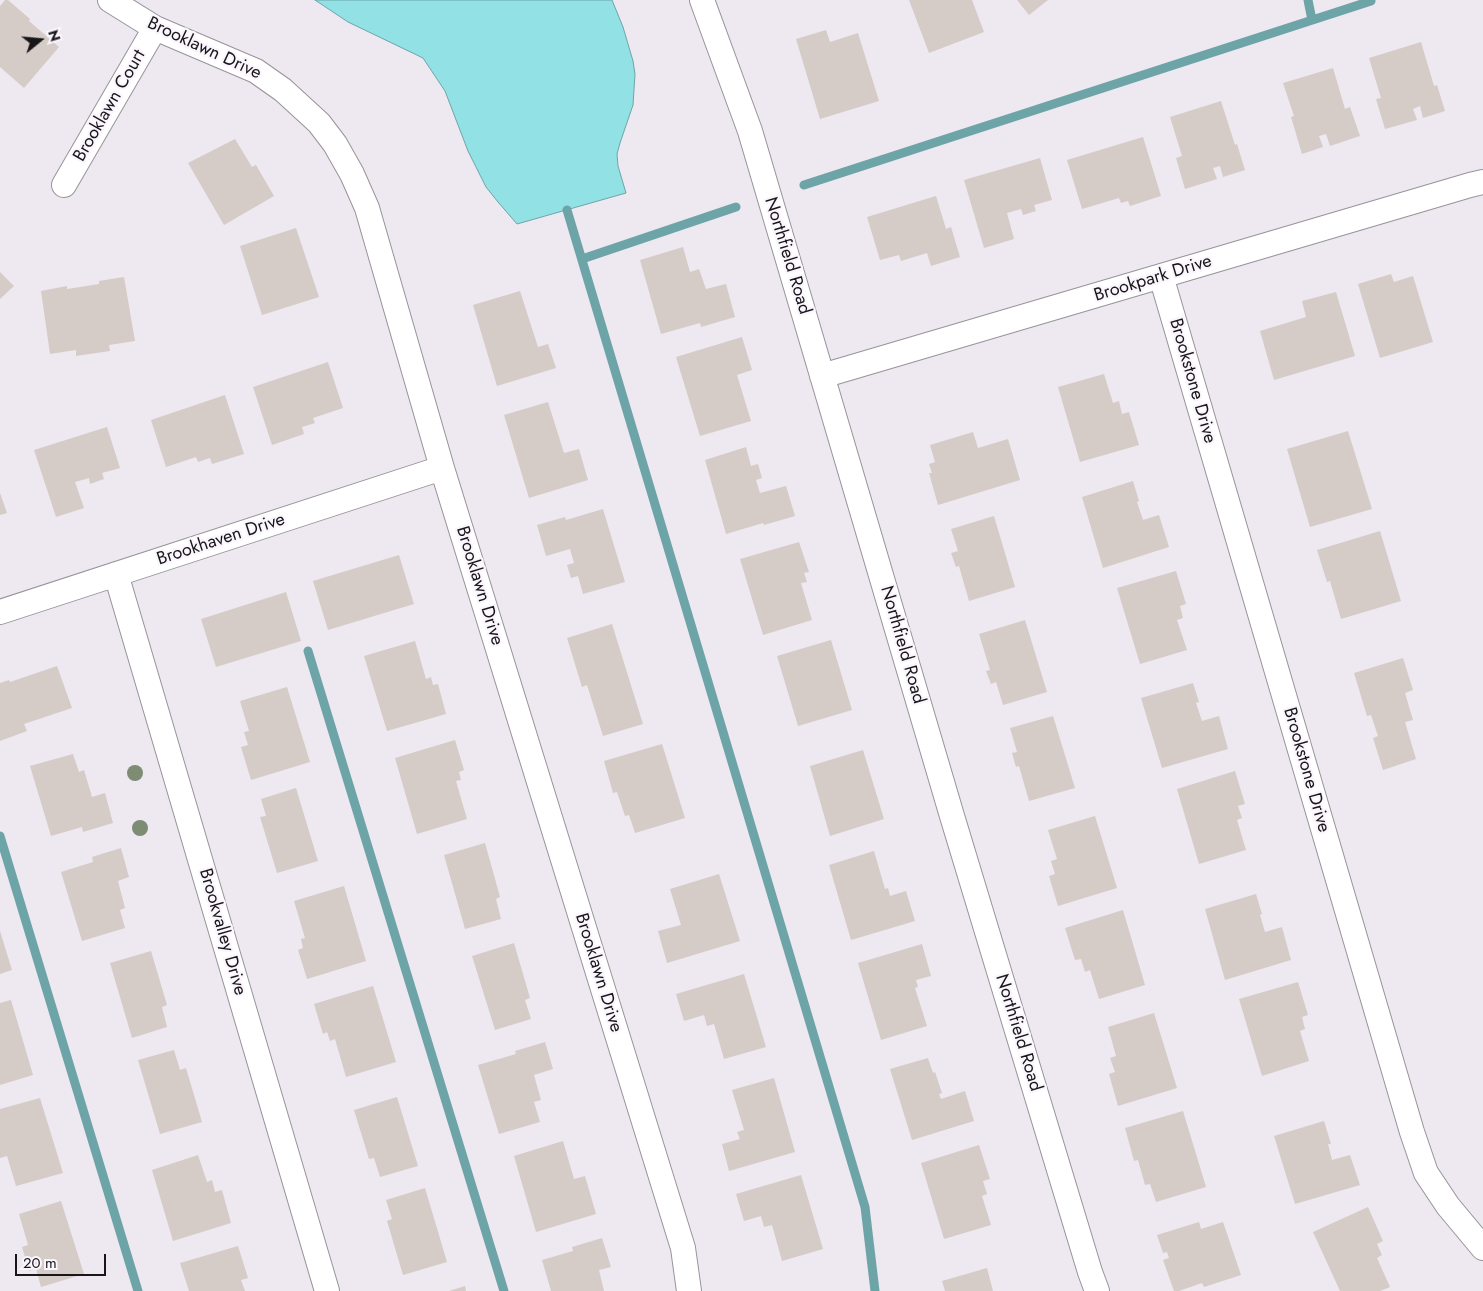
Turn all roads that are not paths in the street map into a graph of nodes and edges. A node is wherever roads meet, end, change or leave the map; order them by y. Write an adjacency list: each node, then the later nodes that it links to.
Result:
1 (110, 0): 3 (street, Brooklawn Drive)
2 (702, 0): 7 (street, Northfield Road)
3 (156, 28): 5 (street, Brooklawn Court); 8 (street, Brooklawn Drive)
4 (1483, 182): 6 (street, Brookpark Drive)
5 (64, 185)
6 (1161, 276): 7 (street, Brookpark Drive); 11 (street, Brookstone Drive)
7 (822, 376): 14 (street, Northfield Road)
8 (442, 468): 9 (street, Brookhaven Drive); 13 (street, Brooklawn Drive)
9 (116, 574): 10 (street, Brookhaven Drive); 12 (street, Brookvalley Drive)
10 (0, 612)
11 (1483, 1248)
12 (327, 1291)
13 (689, 1291)
14 (1098, 1291)

